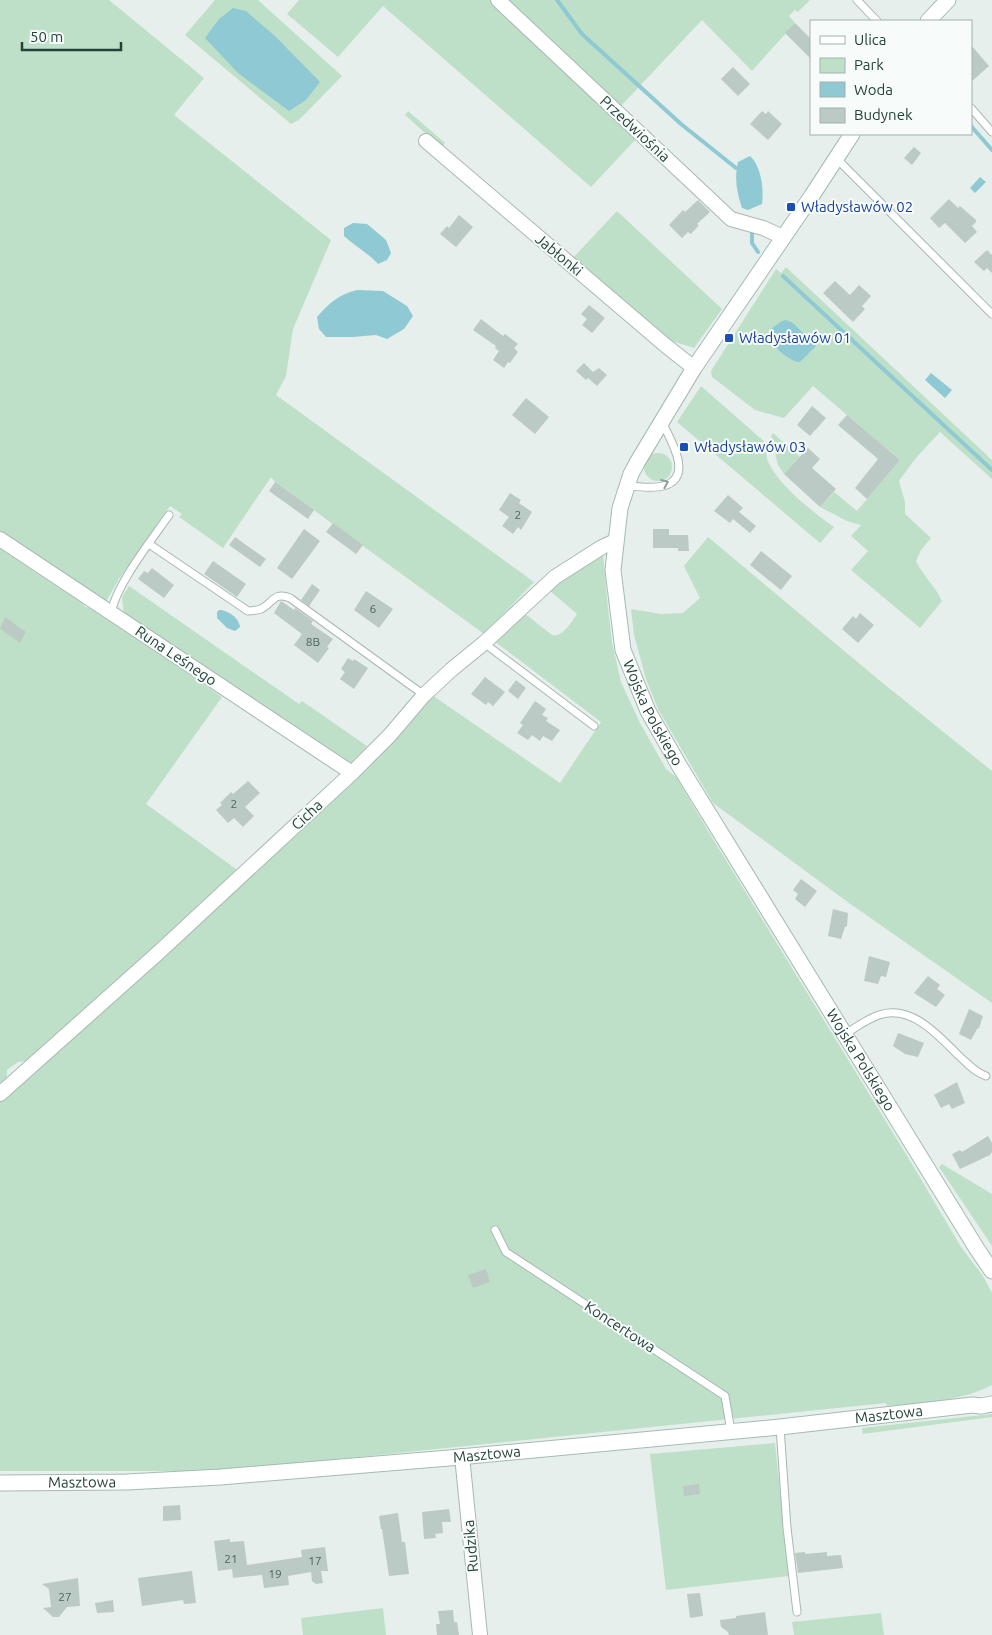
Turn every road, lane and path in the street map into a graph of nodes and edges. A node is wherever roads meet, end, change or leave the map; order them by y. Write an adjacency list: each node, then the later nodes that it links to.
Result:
1 (498, 0): 11 (street, Przedwiośnia)
2 (857, 0): 4 (lane)
3 (948, 0): 5 (street)
4 (876, 20)
5 (929, 20)
6 (972, 109): 7 (lane)
7 (992, 132)
8 (851, 135): 10 (street, Wojska Polskiego)
9 (426, 141): 13 (street, Jabłonki)
10 (836, 158): 11 (street, Wojska Polskiego); 12 (lane)
11 (783, 237): 13 (street, Wojska Polskiego)
12 (992, 314)
13 (694, 368): 14 (street, Wojska Polskiego)
14 (662, 421): 15 (street, Wojska Polskiego); 15 (lane, one-way to 14)
15 (627, 486): 18 (street, Wojska Polskiego)
16 (170, 514): 19 (lane)
17 (0, 539): 20 (street, Runa Leśnego)
18 (615, 541): 21 (street, Cicha); 25 (street, Wojska Polskiego)
19 (149, 544): 20 (lane); 22 (lane)
20 (111, 613): 24 (street, Runa Leśnego)
21 (484, 643): 22 (street, Cicha); 23 (lane)
22 (424, 695): 24 (street, Cicha)
23 (594, 726)
24 (352, 773): 27 (street, Cicha)
25 (844, 1035): 26 (lane); 29 (street, Wojska Polskiego)
26 (986, 1076)
27 (0, 1094)
28 (496, 1230): 34 (lane, Koncertowa)
29 (992, 1271)
30 (992, 1392): 32 (street, Masztowa)
31 (992, 1404): 32 (street, Masztowa)
32 (972, 1405): 33 (street, Masztowa)
33 (780, 1427): 34 (street, Masztowa); 37 (lane)
34 (731, 1431): 35 (street, Masztowa)
35 (462, 1456): 36 (street, Masztowa); 38 (street, Rudzika)
36 (0, 1483)
37 (797, 1612)
38 (480, 1635)

